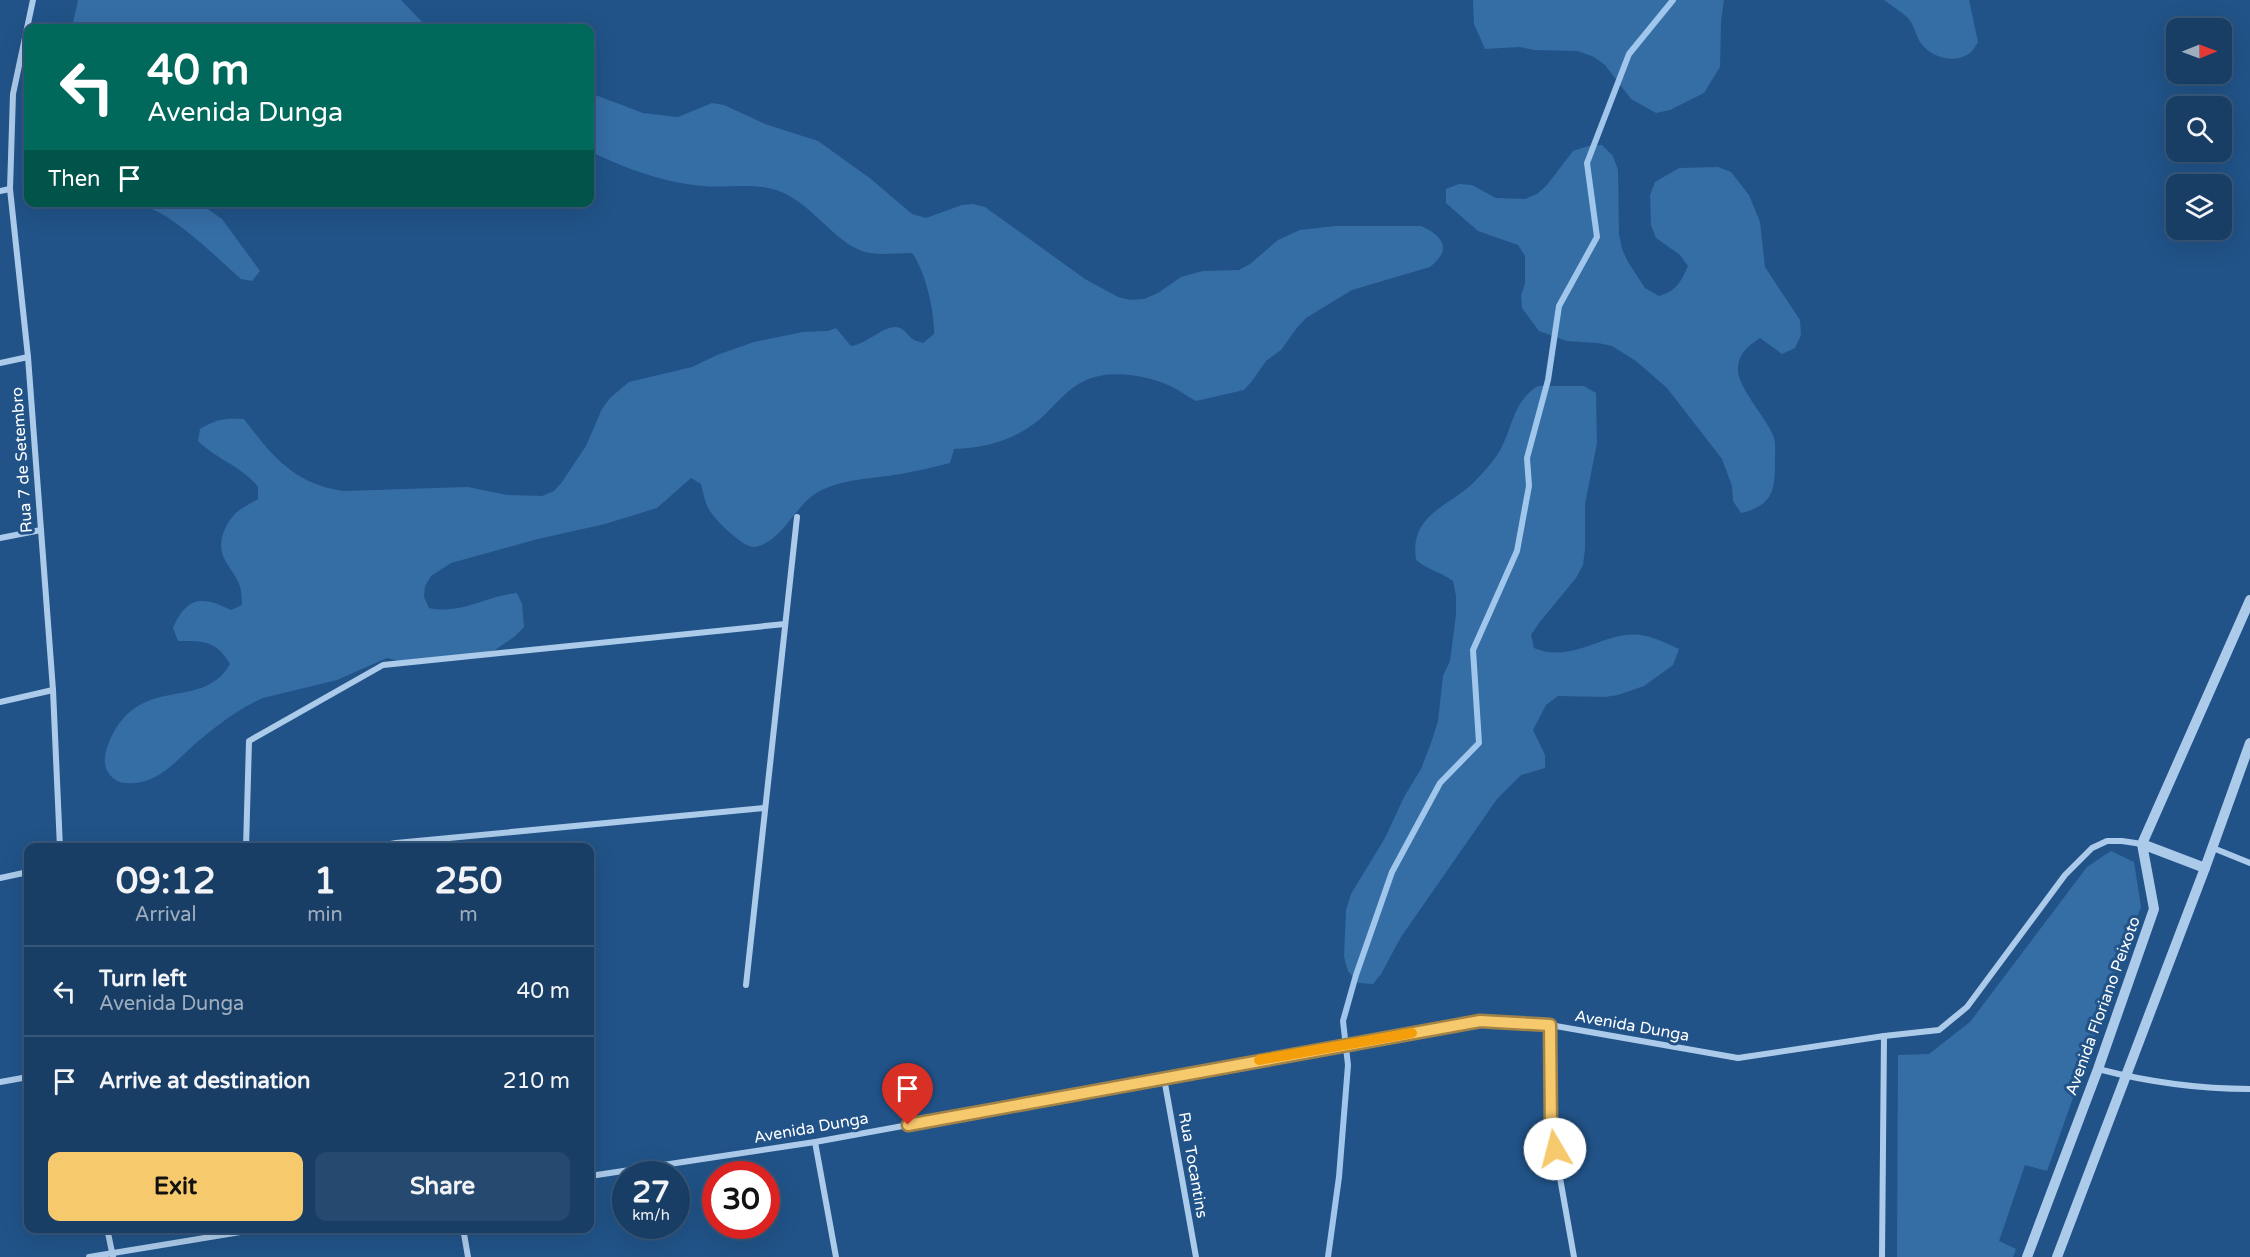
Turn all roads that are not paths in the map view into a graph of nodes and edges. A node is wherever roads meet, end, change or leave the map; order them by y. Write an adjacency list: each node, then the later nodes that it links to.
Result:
1 (33, 0): 2 (street, Rua 7 de Setembro)
2 (28, 24)
3 (24, 42): 4 (street, Rua 7 de Setembro)
4 (10, 189): 5 (street); 6 (street, Rua 7 de Setembro)
5 (0, 191)
6 (28, 357): 7 (street); 9 (street, Rua 7 de Setembro)
7 (0, 363)
8 (797, 517): 12 (street)
9 (41, 530): 10 (street); 13 (street, Rua 7 de Setembro)
10 (0, 538)
11 (2250, 600): 20 (street)
12 (785, 624): 16 (street); 18 (street)
13 (53, 690): 14 (street); 17 (street, Rua 7 de Setembro)
14 (0, 702)
15 (2250, 742): 21 (street)
16 (765, 808): 19 (street); 26 (street)
17 (60, 843)
18 (246, 843)
19 (416, 843)
20 (2142, 844): 23 (street); 28 (street, Avenida Dunga); 29 (street, Avenida Floriano Peixoto)
21 (2213, 848): 22 (street); 23 (street)
22 (2250, 863)
23 (2205, 868): 30 (street)
24 (24, 873): 25 (street)
25 (0, 878)
26 (746, 985)
27 (1550, 1025): 28 (street, Avenida Dunga); 32 (street, Avenida Dunga); 45 (street)
28 (1884, 1036): 46 (street)
29 (2098, 1069): 30 (street); 47 (street, Avenida Floriano Peixoto)
30 (2125, 1076): 34 (street); 48 (street)
31 (24, 1078): 33 (street)
32 (1164, 1078): 35 (street, Avenida Dunga); 44 (street, Rua Tocantins)
33 (0, 1082)
34 (2250, 1089)
35 (815, 1142): 36 (street, Avenida Dunga); 43 (street)
36 (594, 1175)
37 (108, 1233): 40 (street)
38 (237, 1233): 40 (street)
39 (464, 1233): 42 (street)
40 (113, 1255): 41 (street)
41 (90, 1257)
42 (468, 1257)
43 (836, 1257)
44 (1196, 1257)
45 (1574, 1257)
46 (1882, 1257)
47 (2027, 1257)
48 (2057, 1257)

